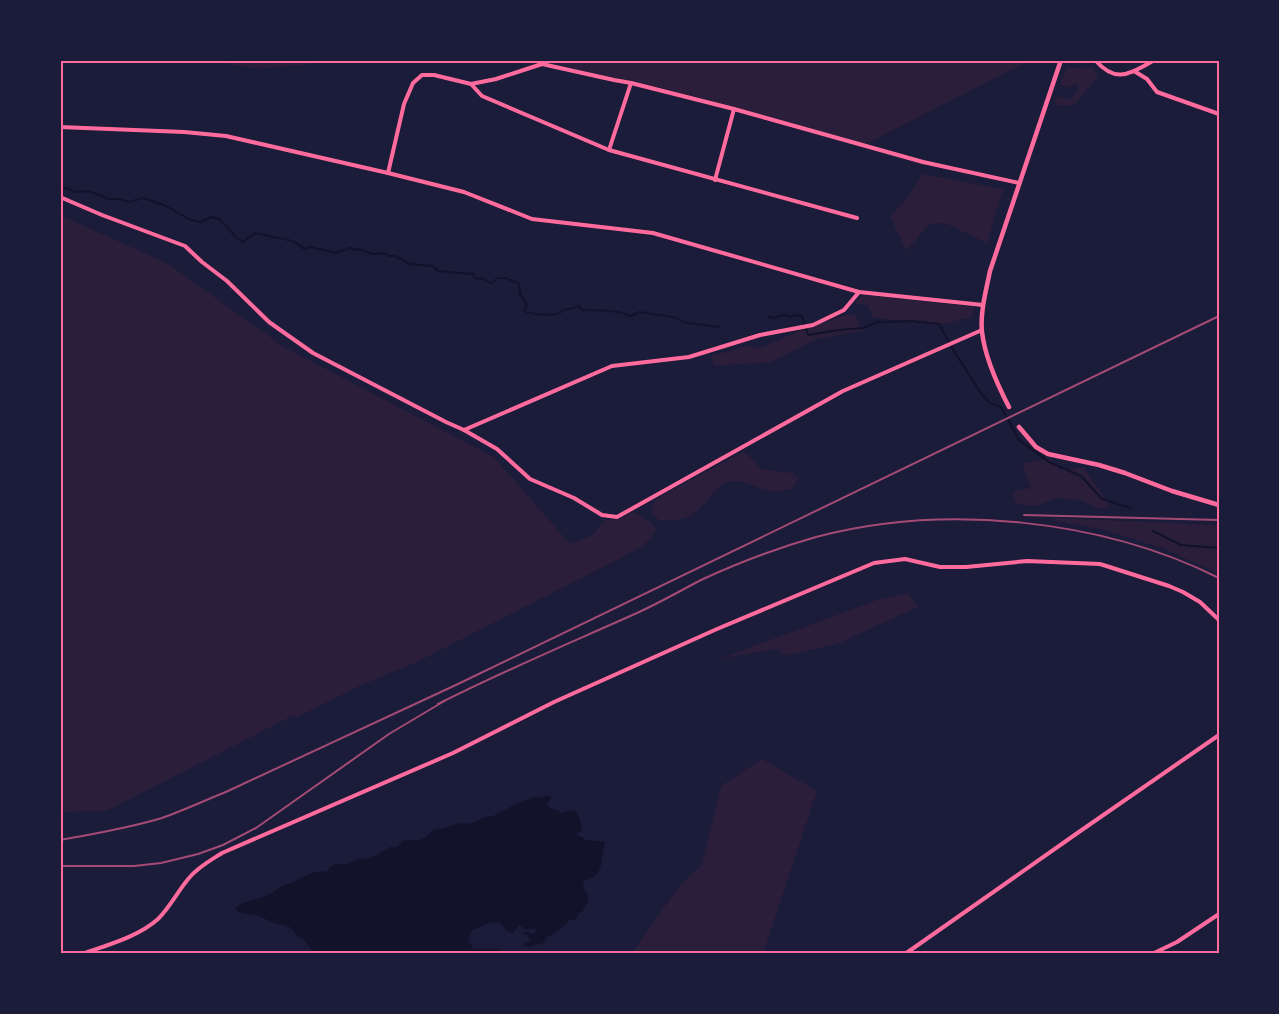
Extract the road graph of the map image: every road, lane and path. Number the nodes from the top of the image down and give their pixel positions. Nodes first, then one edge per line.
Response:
1 (1061, 60) edge
2 (1095, 60) edge
3 (1155, 60) edge
4 (1134, 71) junction
5 (631, 83) junction
6 (471, 84) junction
7 (734, 109) junction
8 (1219, 114) edge
9 (60, 127) edge
10 (609, 150) junction
11 (388, 172) junction
12 (715, 180) junction
13 (1019, 183) junction
14 (60, 197) edge
15 (858, 218) dead end
16 (859, 291) junction
17 (983, 305) junction
18 (982, 330) junction
19 (1009, 407) dead end
20 (1019, 427) dead end
21 (464, 430) junction
22 (1219, 505) edge
23 (1219, 620) edge
24 (1219, 735) edge
25 (1219, 914) edge
26 (82, 954) edge
27 (904, 954) edge
28 (1152, 954) edge

1 - 13 street
2 - 4 street
3 - 4 street
4 - 8 street
5 - 6 street
5 - 7 street
5 - 10 street
6 - 10 street
6 - 11 street
7 - 12 street
7 - 13 street
9 - 11 street
10 - 12 street
11 - 16 street
12 - 15 street
13 - 17 street
14 - 21 street
16 - 17 street
16 - 21 street
17 - 18 street
18 - 19 street
18 - 21 street
20 - 22 street
23 - 26 street
24 - 27 street
25 - 28 street

